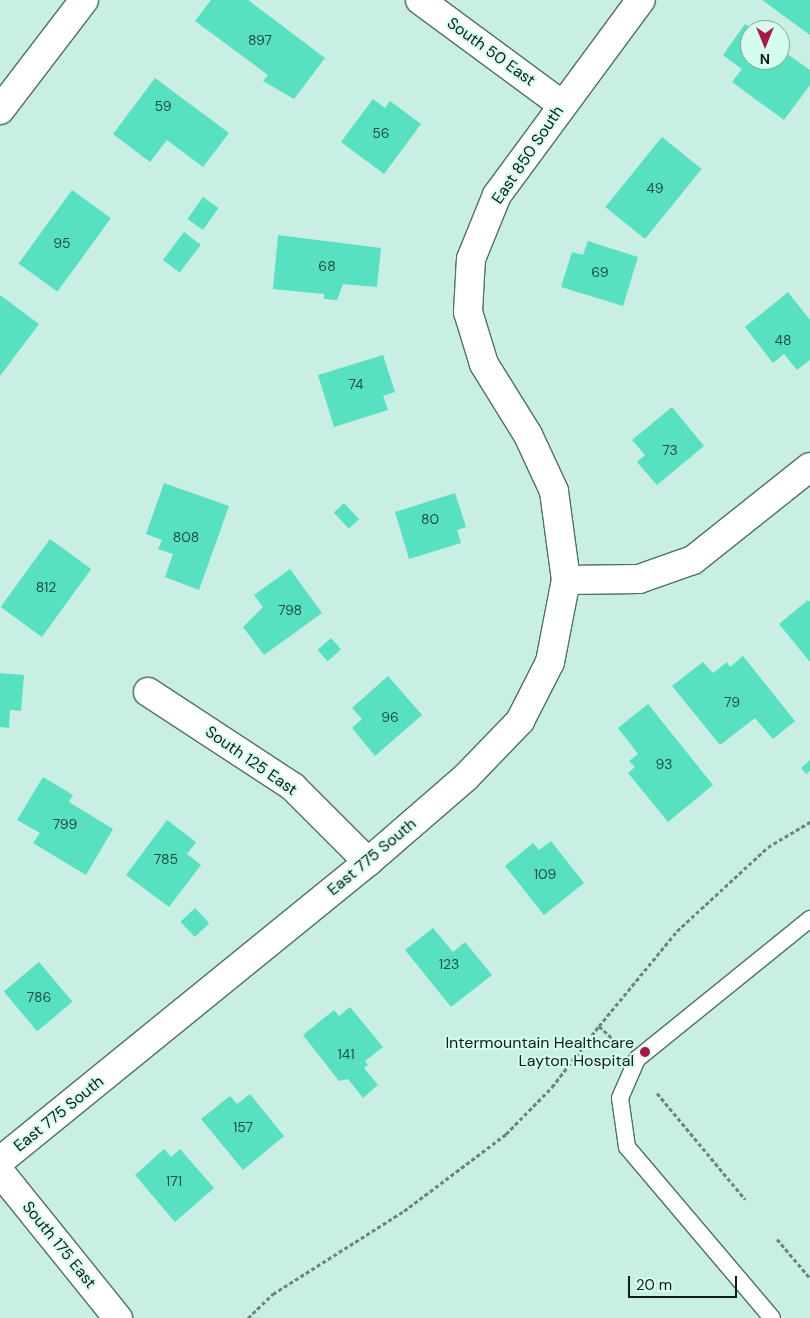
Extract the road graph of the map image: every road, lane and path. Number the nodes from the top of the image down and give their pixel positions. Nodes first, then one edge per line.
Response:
1 (84, 0) edge
2 (420, 0) edge
3 (641, 0) edge
4 (561, 104) junction
5 (0, 110) edge
6 (810, 467) edge
7 (566, 580) junction
8 (148, 692) dead end
9 (810, 822) edge
10 (368, 862) junction
11 (810, 919) edge
12 (598, 1026) junction
13 (614, 1041) dead end
14 (657, 1093) dead end
15 (0, 1161) edge
16 (0, 1172) edge
17 (745, 1199) dead end
18 (777, 1239) dead end
19 (810, 1278) edge
20 (118, 1318) edge
21 (248, 1318) edge
22 (772, 1318) edge

1 - 5 street
2 - 4 street, South 50 East
3 - 4 street, East 850 South
4 - 7 street, East 850 South
6 - 7 street
7 - 10 street, East 775 South
8 - 10 street, South 125 East
9 - 12 path
10 - 15 street, East 775 South
11 - 22 lane
12 - 13 path
12 - 21 path
14 - 17 path
16 - 20 street, South 175 East
18 - 19 path

